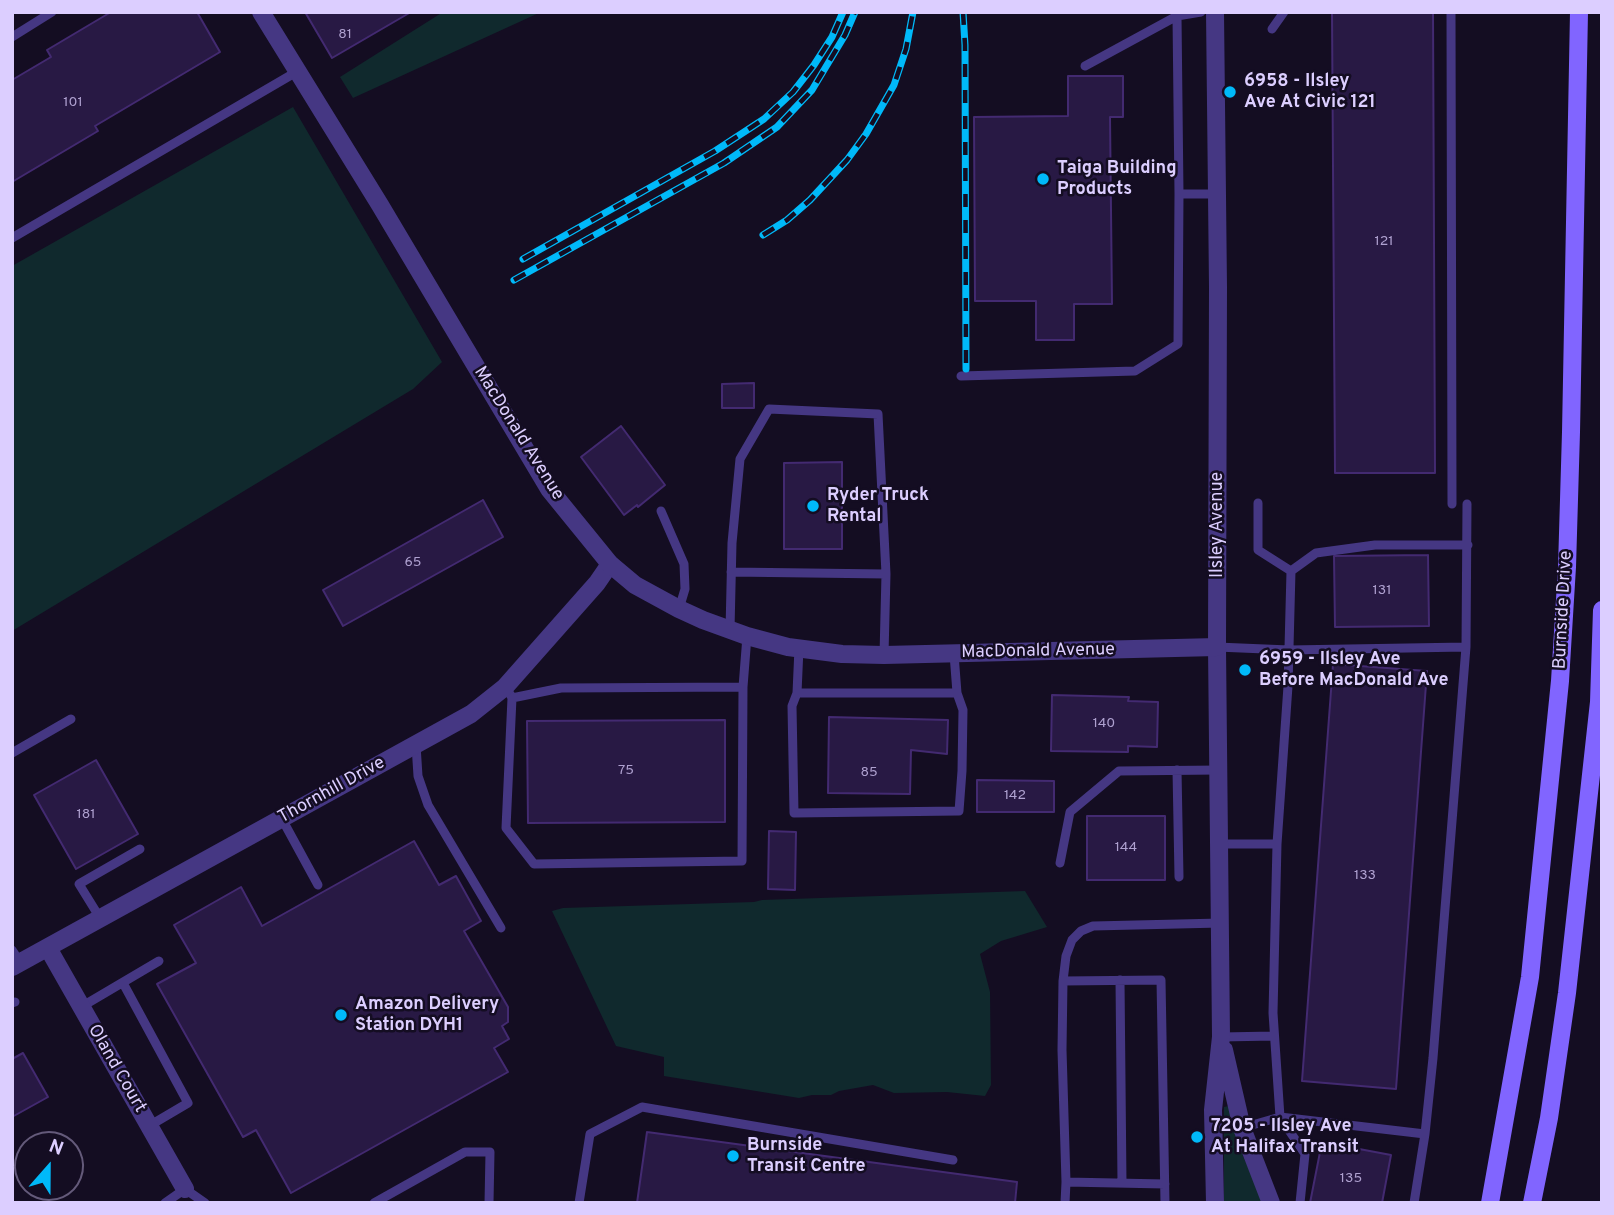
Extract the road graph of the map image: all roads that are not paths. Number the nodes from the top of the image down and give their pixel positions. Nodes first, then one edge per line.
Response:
1 (52, 12) edge
2 (261, 12) edge
3 (1201, 12) edge
4 (1215, 12) edge
5 (1284, 12) edge
6 (1451, 12) edge
7 (1579, 12) edge
8 (1177, 16) junction
9 (1272, 29) dead end
10 (12, 37) edge
11 (1085, 66) dead end
12 (299, 71) junction
13 (1179, 194) junction
14 (1218, 194) junction
15 (12, 238) edge
16 (961, 376) dead end
17 (1258, 503) dead end
18 (1467, 504) dead end
19 (1452, 505) dead end
20 (661, 511) dead end
21 (1468, 545) junction
22 (610, 564) junction
23 (1291, 571) junction
24 (732, 572) junction
25 (886, 574) junction
26 (680, 609) junction
27 (1602, 610) edge
28 (738, 633) junction
29 (1466, 647) junction
30 (799, 648) junction
31 (1217, 648) junction
32 (1289, 650) junction
33 (954, 654) junction
34 (884, 656) junction
35 (743, 687) junction
36 (509, 693) junction
37 (797, 693) junction
38 (957, 693) junction
39 (71, 719) dead end
40 (416, 745) junction
41 (12, 753) edge
42 (1219, 770) junction
43 (1177, 771) junction
44 (282, 819) junction
45 (1220, 844) junction
46 (1277, 844) junction
47 (140, 849) dead end
48 (1060, 863) dead end
49 (1180, 877) dead end
50 (318, 885) dead end
51 (100, 918) junction
52 (1221, 923) junction
53 (501, 928) dead end
54 (48, 948) junction
55 (15, 960) edge
56 (159, 961) dead end
57 (1120, 980) junction
58 (1063, 981) junction
59 (123, 983) junction
60 (81, 1007) junction
61 (1274, 1036) junction
62 (1221, 1037) junction
63 (1280, 1117) junction
64 (149, 1126) junction
65 (1242, 1128) junction
66 (1425, 1134) junction
67 (953, 1160) dead end
68 (1066, 1182) junction
69 (1122, 1183) junction
70 (1165, 1184) junction
71 (186, 1198) edge
72 (165, 1203) edge
73 (205, 1203) edge
74 (374, 1203) edge
75 (489, 1203) edge
76 (579, 1203) edge
77 (1065, 1203) edge
78 (1165, 1203) edge
79 (1215, 1203) edge
80 (1271, 1203) edge
81 (1300, 1203) edge
82 (1413, 1203) edge
83 (1490, 1203) edge
84 (1532, 1203) edge

1 - 10 lane
2 - 12 street, MacDonald Avenue
3 - 8 lane
4 - 14 street, Ilsley Avenue
5 - 9 lane
6 - 19 lane
7 - 83 main road, Burnside Drive
8 - 11 lane
8 - 13 lane
12 - 15 lane
12 - 22 street, MacDonald Avenue
13 - 14 lane
13 - 16 lane
14 - 31 street, Ilsley Avenue
17 - 23 lane
18 - 21 lane
20 - 26 lane
21 - 23 lane
21 - 29 lane
22 - 26 street, MacDonald Avenue
22 - 36 street, Thornhill Drive
23 - 32 lane
24 - 25 lane
24 - 25 lane
24 - 28 lane
25 - 34 lane
26 - 28 street, MacDonald Avenue
27 - 84 main road
28 - 30 street, MacDonald Avenue
28 - 35 lane
29 - 32 lane
29 - 66 lane
30 - 34 street, MacDonald Avenue
30 - 37 lane
31 - 32 lane
31 - 33 street, MacDonald Avenue
31 - 42 street, Ilsley Avenue
32 - 46 lane
33 - 34 street, MacDonald Avenue
33 - 38 lane
35 - 36 lane
35 - 36 lane
36 - 40 street, Thornhill Drive
37 - 38 lane
37 - 38 lane
39 - 41 lane
40 - 44 street, Thornhill Drive
40 - 53 lane
42 - 43 lane
42 - 45 street, Ilsley Avenue
43 - 48 lane
43 - 49 lane
44 - 50 lane
44 - 51 street, Thornhill Drive
45 - 46 lane
45 - 52 street, Ilsley Avenue
46 - 61 lane
47 - 51 lane
51 - 54 street, Thornhill Drive
52 - 58 lane
52 - 62 street, Ilsley Avenue
54 - 55 street, Thornhill Drive
54 - 60 street, Oland Court
56 - 59 lane
57 - 58 lane
57 - 69 lane
57 - 70 lane
58 - 68 lane
59 - 60 lane
59 - 64 lane
60 - 64 street, Oland Court
61 - 62 lane
61 - 63 lane
62 - 65 street, Ilsley Avenue
62 - 79 street, Ilsley Avenue
63 - 65 lane
63 - 66 lane
63 - 81 lane
64 - 71 street, Oland Court
65 - 80 street, Ilsley Avenue
66 - 82 lane
67 - 76 lane
68 - 69 lane
68 - 77 lane
69 - 70 lane
70 - 78 lane
71 - 72 lane
71 - 73 lane
74 - 75 lane

